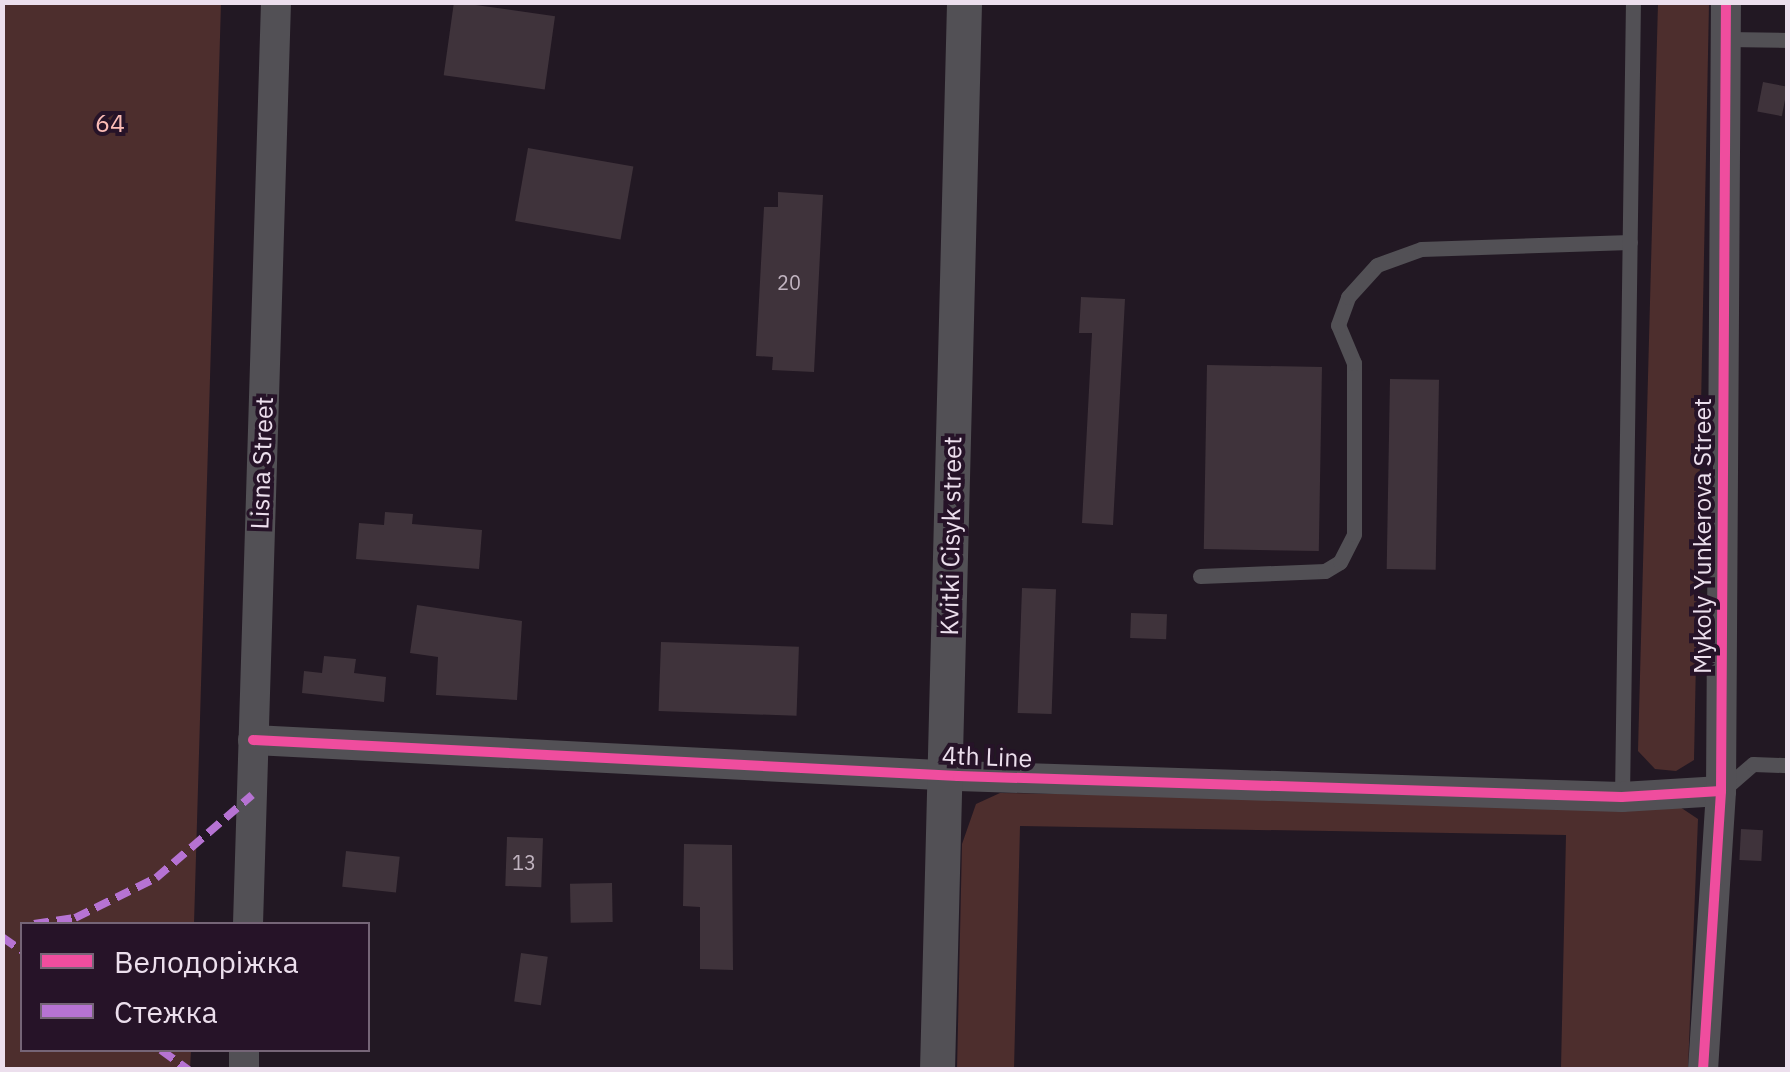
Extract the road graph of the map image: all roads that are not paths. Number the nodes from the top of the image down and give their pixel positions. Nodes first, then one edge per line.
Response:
1 (276, 2) edge
2 (964, 2) edge
3 (1633, 2) edge
4 (1726, 2) edge
5 (1726, 39) junction
6 (1788, 40) edge
7 (1630, 242) junction
8 (1200, 576) dead end
9 (253, 740) junction
10 (1788, 765) edge
11 (944, 775) junction
12 (1720, 791) junction
13 (1622, 797) junction
14 (248, 922) edge
15 (937, 1070) edge
16 (1703, 1070) edge

1 - 9 street, Lisna Street
2 - 11 street, Kvitki Cisyk street
3 - 7 lane
4 - 5 street, Mykoly Yunkerova Street
5 - 6 lane
5 - 12 street, Mykoly Yunkerova Street
7 - 8 lane
7 - 13 lane
9 - 11 street, 4th Line
9 - 14 street, Lisna Street
10 - 12 lane
11 - 13 street, 4th Line
11 - 15 street, Kvitki Cisyk street
12 - 13 street, 4th Line
12 - 16 street, Mykoly Yunkerova Street

